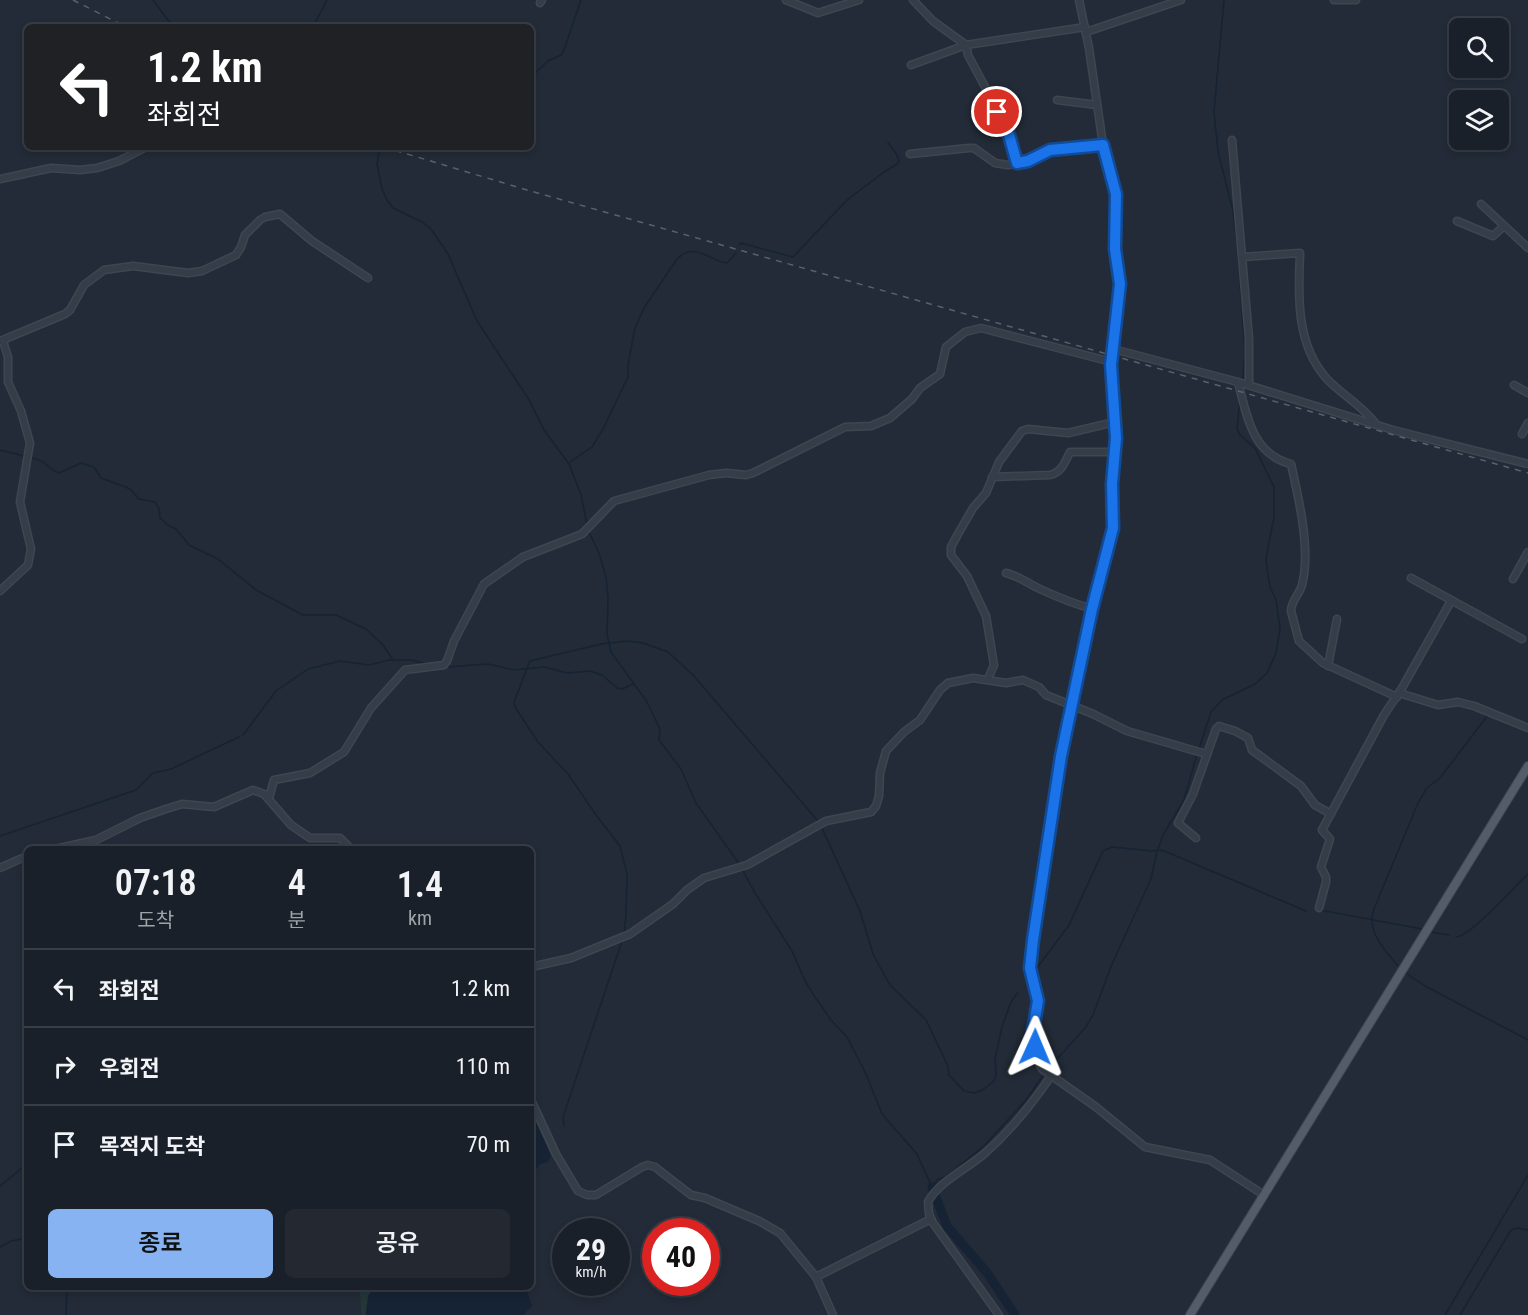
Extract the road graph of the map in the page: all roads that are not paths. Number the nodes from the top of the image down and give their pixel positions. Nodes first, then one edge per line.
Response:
1 (786, 0) edge
2 (859, 0) edge
3 (913, 0) edge
4 (1079, 0) edge
5 (1181, 0) edge
6 (1334, 0) edge
7 (1356, 0) edge
8 (1085, 30) junction
9 (966, 45) junction
10 (910, 65) dead end
11 (1057, 100) dead end
12 (1097, 105) junction
13 (1232, 140) dead end
14 (1103, 145) junction
15 (140, 150) edge
16 (910, 154) dead end
17 (1017, 163) junction
18 (0, 179) edge
19 (1481, 204) dead end
20 (1457, 221) dead end
21 (1504, 226) junction
22 (1528, 248) edge
23 (1243, 256) junction
24 (368, 278) dead end
25 (1, 341) edge
26 (1113, 349) junction
27 (1111, 365) junction
28 (1238, 382) junction
29 (1249, 385) junction
30 (1514, 385) dead end
31 (1528, 393) edge
32 (1115, 422) junction
33 (1528, 423) edge
34 (1375, 424) junction
35 (1522, 434) dead end
36 (1115, 452) junction
37 (1528, 464) edge
38 (992, 477) junction
39 (1528, 552) edge
40 (1006, 573) dead end
41 (1411, 578) dead end
42 (1513, 579) dead end
43 (0, 591) edge
44 (1451, 601) junction
45 (1092, 609) junction
46 (1337, 619) dead end
47 (1522, 639) dead end
48 (1328, 666) junction
49 (988, 679) junction
50 (1398, 695) junction
51 (1072, 706) junction
52 (1528, 728) edge
53 (1206, 754) junction
54 (1528, 766) edge
55 (269, 798) junction
56 (1331, 814) junction
57 (1196, 838) dead end
58 (69, 846) edge
59 (348, 846) edge
60 (24, 857) edge
61 (0, 868) edge
62 (1319, 908) dead end
63 (534, 966) edge
64 (1051, 1076) junction
65 (534, 1106) edge
66 (1264, 1195) junction
67 (931, 1219) junction
68 (816, 1277) junction
69 (833, 1315) edge
70 (999, 1315) edge
71 (1190, 1315) edge

1 - 2 street
3 - 9 street
4 - 8 street
5 - 8 street
6 - 7 street
8 - 9 street
8 - 12 street
9 - 10 street
9 - 17 street
11 - 12 street
12 - 14 street
13 - 23 street
14 - 17 street
14 - 26 street
15 - 18 street
16 - 17 street
19 - 21 street
20 - 21 street
21 - 22 street
23 - 29 street
23 - 34 street
24 - 25 street
25 - 43 street
26 - 27 street
26 - 28 street
27 - 32 street
27 - 55 street
28 - 29 street
28 - 48 street
29 - 34 street
30 - 31 street
32 - 36 street
32 - 38 street
33 - 35 street
34 - 37 street
36 - 38 street
36 - 45 street
38 - 49 street
39 - 42 street
40 - 45 street
41 - 44 street
44 - 47 street
44 - 50 street
45 - 51 street
46 - 48 street
48 - 50 street
49 - 51 street
49 - 63 street
50 - 52 street
50 - 56 street
51 - 53 street
51 - 64 street
53 - 56 street
53 - 57 street
54 - 66 main road
55 - 58 street
55 - 59 street
56 - 62 street
60 - 61 street
64 - 66 street
64 - 67 street
65 - 68 street
66 - 71 main road
67 - 68 street
67 - 70 street
68 - 69 street

